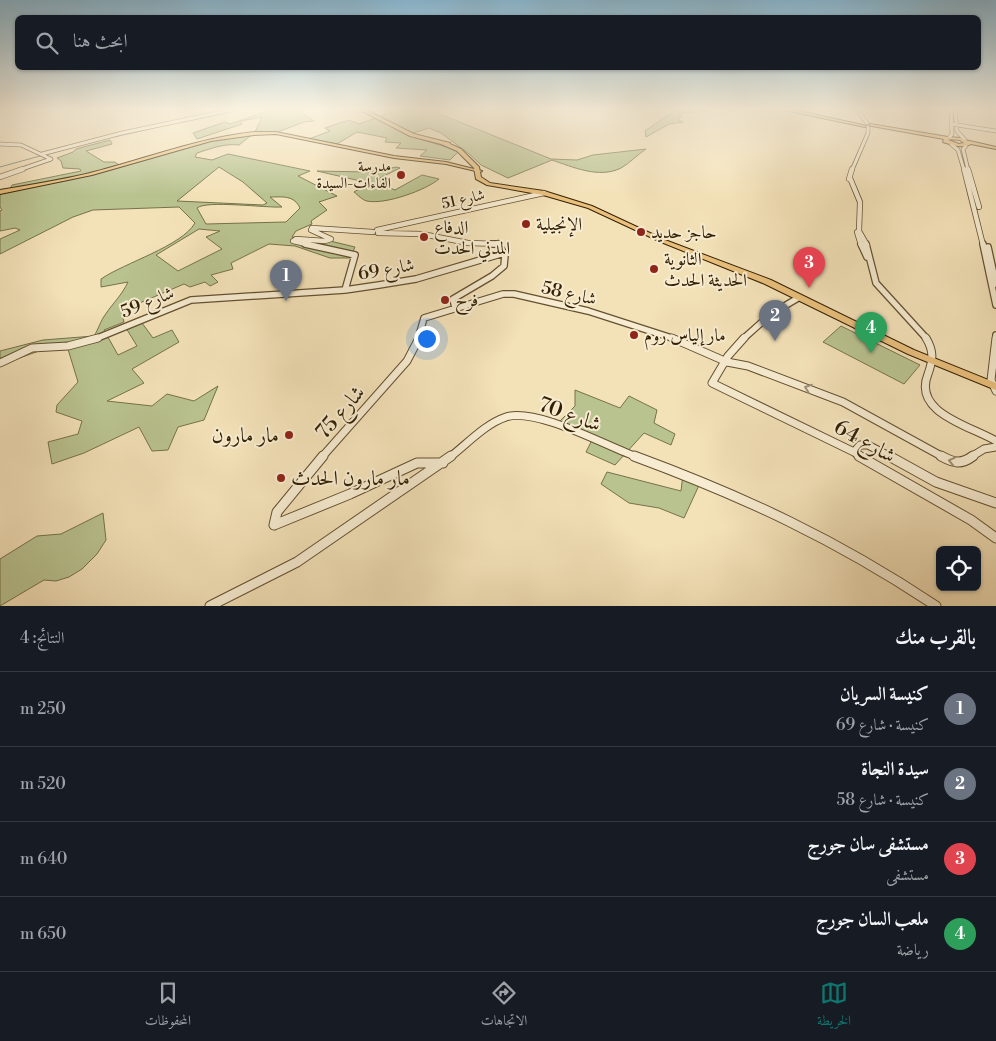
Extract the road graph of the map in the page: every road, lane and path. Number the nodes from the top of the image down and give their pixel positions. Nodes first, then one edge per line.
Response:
1 (100, 138) edge
2 (222, 138) edge
3 (302, 138) edge
4 (425, 138) edge
5 (865, 138) edge
6 (940, 138) edge
7 (961, 138) edge
8 (949, 140) junction
9 (966, 143) junction
10 (0, 144) edge
11 (996, 148) edge
12 (44, 155) junction
13 (478, 174) junction
14 (0, 177) edge
15 (0, 192) edge
16 (544, 193) junction
17 (387, 230) junction
18 (504, 252) junction
19 (996, 284) edge
20 (345, 290) junction
21 (270, 295) joint
22 (792, 298) junction
23 (996, 305) edge
24 (455, 308) junction
25 (424, 318) joint
26 (996, 335) edge
27 (728, 360) junction
28 (932, 362) junction
29 (0, 363) edge
30 (995, 388) edge
31 (994, 444) edge
32 (854, 452) junction
33 (442, 463) junction
34 (996, 503) edge
35 (996, 538) edge
36 (210, 606) edge
37 (936, 606) edge

1 - 12 street
2 - 15 main road
3 - 13 main road
4 - 13 highway
5 - 28 street
6 - 8 highway
7 - 9 street
8 - 9 highway
8 - 23 street
9 - 11 highway
9 - 19 street
10 - 12 street
12 - 14 street
13 - 16 highway
16 - 17 street, شارع 51
16 - 22 highway
17 - 18 street, شارع 51
17 - 20 street, شارع 51
18 - 20 street, شارع 69
18 - 24 street
20 - 21 street, شارع 69
21 - 29 street, شارع 59
22 - 27 street
22 - 28 highway
24 - 25 street, شارع 58
24 - 27 street, شارع 58
25 - 33 street, شارع 75
26 - 30 street
31 -> 27 street, شارع 58
27 - 32 street, شارع 64
28 - 30 highway
28 - 31 street
32 - 34 street
32 - 35 street, شارع 64
33 - 36 street, شارع 70
33 - 37 street, شارع 70

